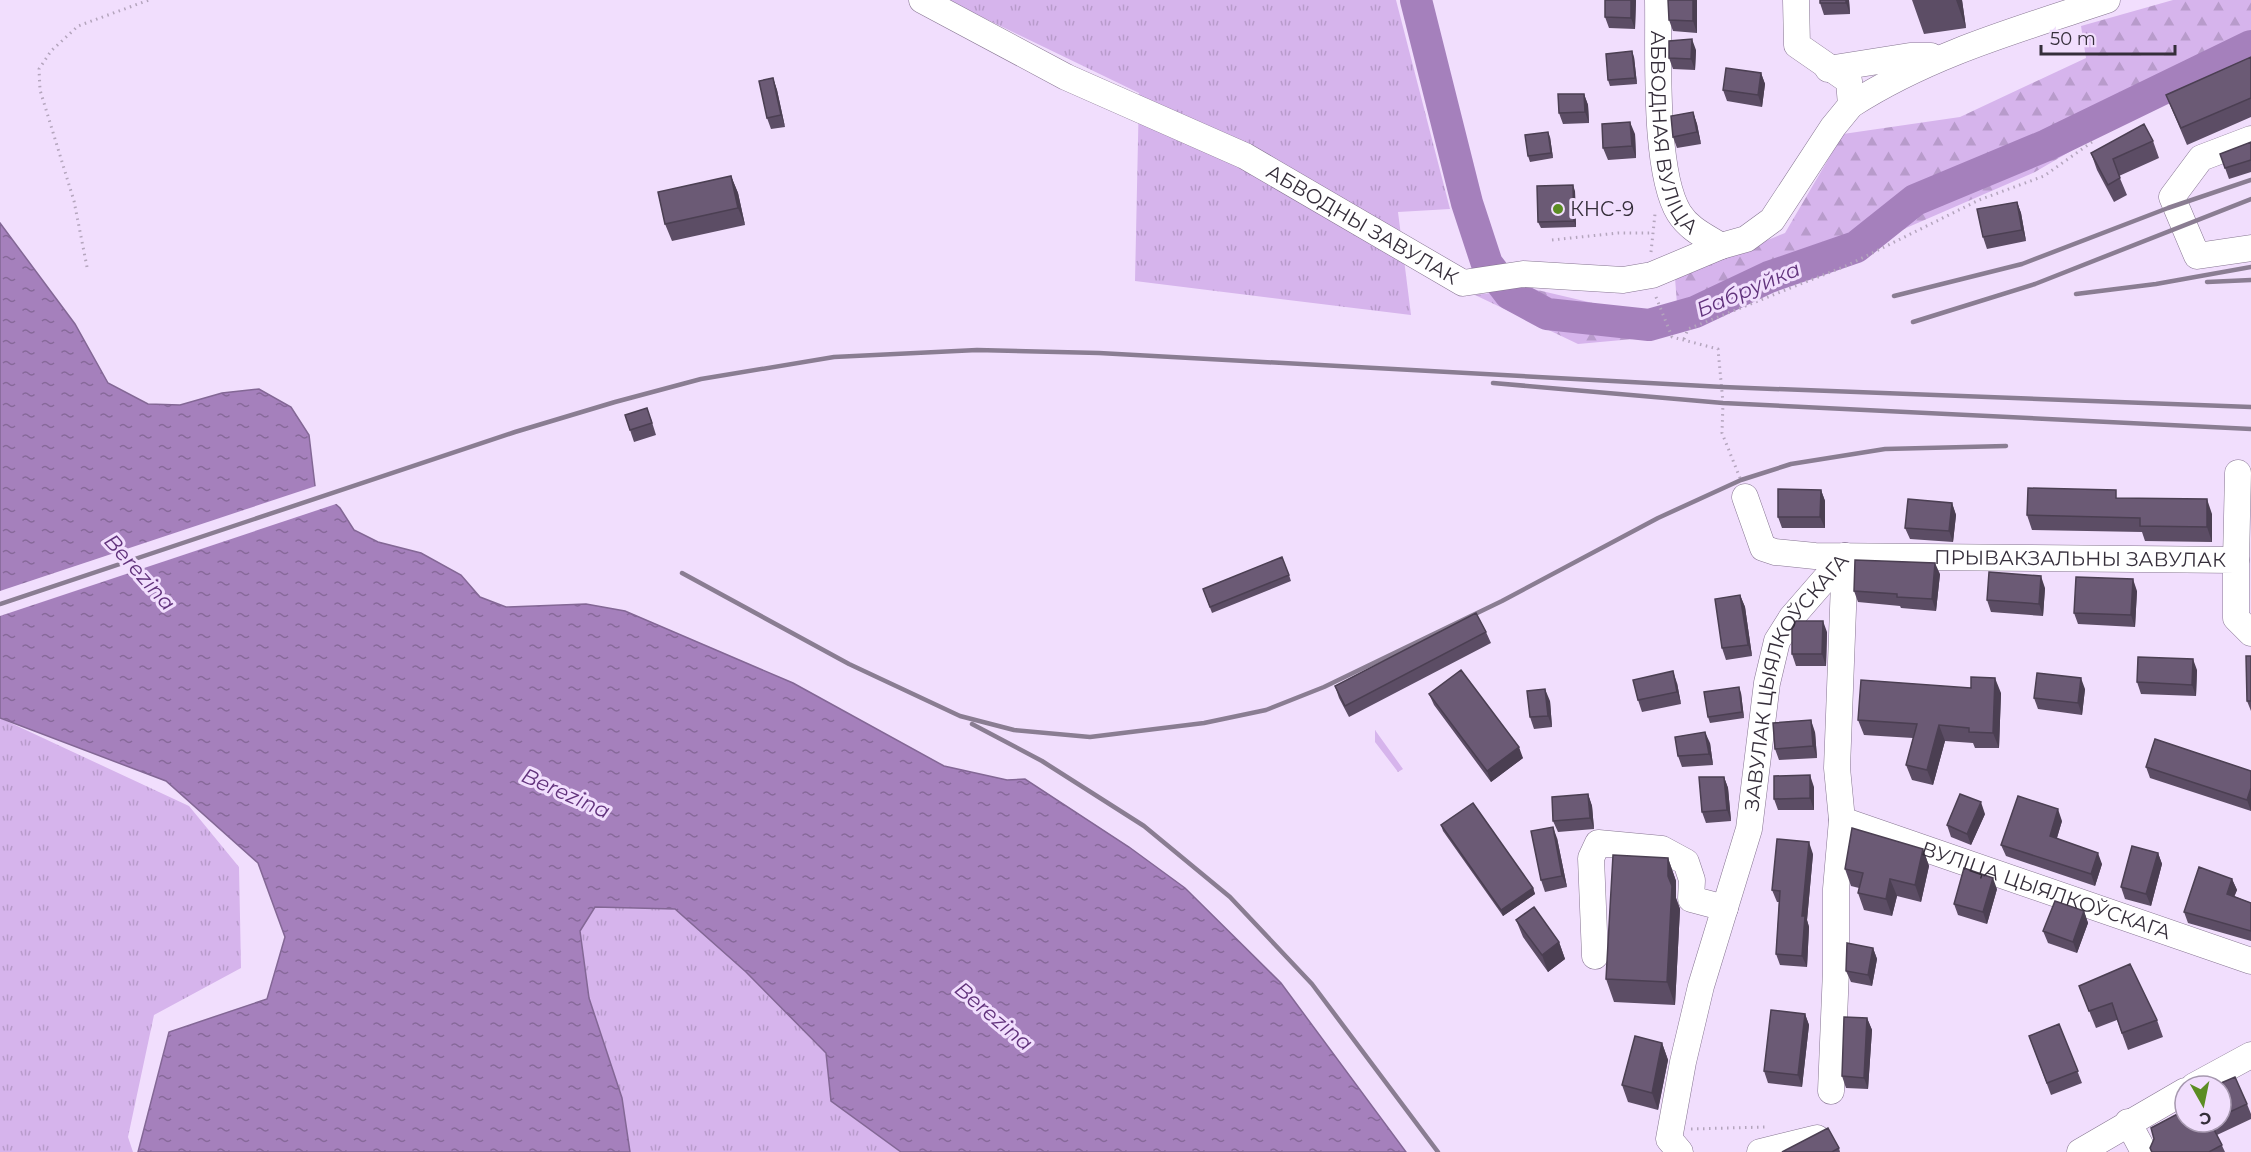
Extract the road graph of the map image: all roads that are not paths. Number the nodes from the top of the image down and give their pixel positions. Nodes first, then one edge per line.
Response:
1 (922, 0) edge
2 (1658, 0) edge
3 (1796, 0) edge
4 (2108, 0) edge
5 (1943, 56) junction
6 (1828, 69) junction
7 (1851, 105) junction
8 (2251, 139) edge
9 (1721, 246) junction
10 (2251, 248) edge
11 (2238, 473) dead end
12 (1745, 497) road end
13 (1845, 556) junction
14 (2236, 560) junction
15 (2251, 633) edge
16 (1842, 820) junction
17 (1725, 908) junction
18 (1595, 956) dead end
19 (2251, 961) edge
20 (2251, 1055) edge
21 (2216, 1074) edge
22 (1832, 1091) dead end
23 (2173, 1098) edge
24 (2128, 1122) junction
25 (1817, 1138) edge
26 (1680, 1152) edge
27 (1760, 1152) edge
28 (2080, 1152) edge
29 (2144, 1152) edge

1 - 9 street, АБВОДНЫ ЗАВУЛАК
2 - 9 street, АБВОДНАЯ ВУЛІЦА
3 - 6 street
4 - 5 street
5 - 6 street
5 - 7 street
6 - 7 street
7 - 9 street, АБВОДНЫ ЗАВУЛАК
8 - 10 street
11 - 14 street
12 - 13 street, ПРЫВАКЗАЛЬНЫ ЗАВУЛАК
13 - 14 street, ПРЫВАКЗАЛЬНЫ ЗАВУЛАК
13 - 16 street, ЗАВУЛАК ЦЫЯЛКОЎСКАГА
13 - 17 street, ЗАВУЛАК ЦЫЯЛКОЎСКАГА
14 - 15 street, ПРЫВАКЗАЛЬНЫ ЗАВУЛАК
16 - 19 street, ВУЛІЦА ЦЫЯЛКОЎСКАГА
16 - 22 street, ЗАВУЛАК ЦЫЯЛКОЎСКАГА
17 - 18 street
17 - 26 street, ЗАВУЛАК ЦЫЯЛКОЎСКАГА
20 - 21 street
23 - 24 street
24 - 28 street
24 - 29 street
25 - 27 street

